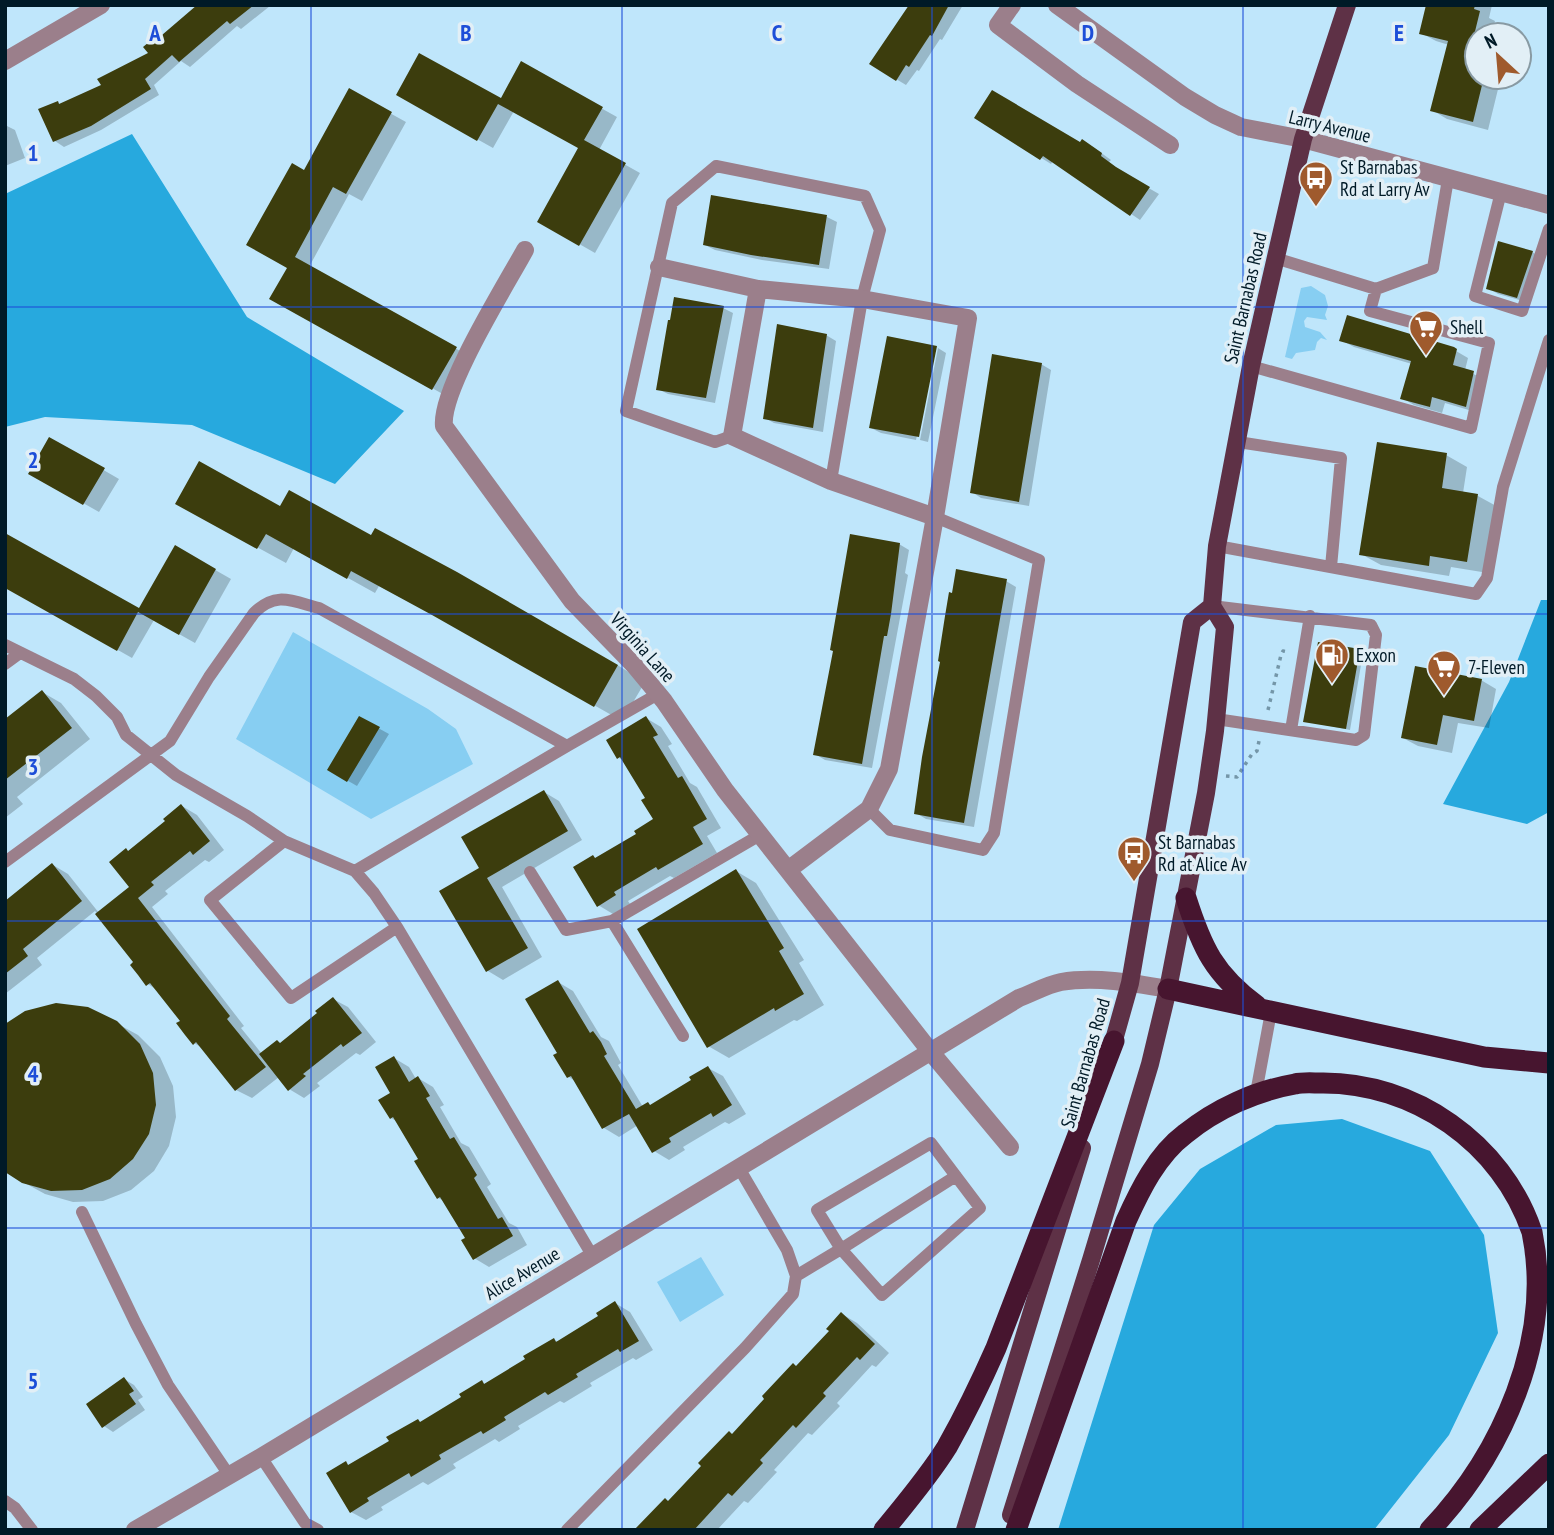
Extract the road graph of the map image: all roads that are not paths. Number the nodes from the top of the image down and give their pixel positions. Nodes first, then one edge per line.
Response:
1 (102, 5) edge
2 (1012, 5) edge
3 (1057, 5) edge
4 (1347, 5) edge
5 (5, 61) edge
6 (1303, 139) junction
7 (1170, 145) dead end
8 (1448, 178) junction
9 (1501, 192) junction
10 (1549, 205) edge
11 (1549, 229) edge
12 (525, 250) dead end
13 (1275, 258) junction
14 (1544, 265) edge
15 (659, 267) junction
16 (758, 289) junction
17 (1376, 289) junction
18 (862, 299) junction
19 (1549, 340) edge
20 (1251, 366) junction
21 (732, 436) junction
22 (1238, 442) junction
23 (831, 481) junction
24 (935, 517) junction
25 (1217, 546) junction
26 (1331, 567) junction
27 (1212, 606) junction
28 (1310, 616) junction
29 (5, 645) edge
30 (20, 653) junction
31 (5, 664) edge
32 (658, 694) junction
33 (1216, 719) junction
34 (1291, 730) junction
35 (567, 746) junction
36 (151, 756) junction
37 (869, 809) junction
38 (760, 835) junction
39 (284, 841) junction
40 (5, 862) edge
41 (788, 870) junction
42 (355, 872) junction
43 (530, 872) dead end
44 (1186, 898) junction
45 (612, 921) junction
46 (397, 927) junction
47 (1130, 983) junction
48 (1168, 989) junction
49 (1267, 1012) junction
50 (683, 1036) dead end
51 (1114, 1041) junction
52 (930, 1051) junction
53 (1549, 1063) edge
54 (1256, 1093) junction
55 (1010, 1147) dead end
56 (739, 1168) junction
57 (956, 1176) junction
58 (82, 1212) dead end
59 (841, 1249) junction
60 (592, 1255) junction
61 (796, 1276) junction
62 (261, 1457) junction
63 (1549, 1464) edge
64 (229, 1475) junction
65 (5, 1501) edge
66 (32, 1530) edge
67 (135, 1530) edge
68 (318, 1530) edge
69 (567, 1530) edge
70 (884, 1530) edge
71 (965, 1530) edge
72 (1006, 1530) edge
73 (1016, 1530) edge
74 (1430, 1530) edge
75 (1480, 1530) edge

1 - 5 street
2 - 7 street
3 - 6 street, Larry Avenue
4 - 6 main road, Saint Barnabas Road
6 - 8 street, Larry Avenue
6 - 13 main road, Saint Barnabas Road
8 - 9 street, Larry Avenue
8 - 17 lane
9 - 10 street, Larry Avenue
9 - 14 lane
11 - 14 lane
12 - 32 street, Virginia Lane
13 - 17 lane
13 - 20 main road, Saint Barnabas Road
15 - 16 street
15 - 18 lane
15 - 21 lane
16 - 18 street
16 - 21 street
17 - 20 lane
18 - 23 lane
18 - 24 street
19 - 26 lane
20 - 22 main road, Saint Barnabas Road
21 - 23 street
22 - 25 main road, Saint Barnabas Road
22 - 26 lane
23 - 24 street
24 - 37 street
24 - 37 lane
25 - 26 lane
25 - 27 main road, Saint Barnabas Road
27 - 28 lane
27 - 33 main road, Saint Barnabas Road
27 - 47 main road, Saint Barnabas Road
28 - 34 lane
28 - 34 lane
29 - 30 lane
30 - 31 lane
30 - 36 lane
32 - 35 lane
32 - 38 street, Virginia Lane
33 - 34 lane
33 - 44 main road, Saint Barnabas Road
35 - 36 lane
35 - 42 lane
36 - 39 lane
36 - 40 lane
37 - 41 street
38 - 41 street, Virginia Lane
38 - 45 lane
39 - 42 lane
39 - 46 lane
41 - 52 street, Virginia Lane
42 - 46 lane
43 - 45 lane
44 - 48 main road, Saint Barnabas Road
44 - 49 highway
45 - 50 lane
46 - 60 lane
47 - 48 street
47 - 51 main road, Saint Barnabas Road
47 - 52 street
48 - 49 highway
48 - 72 main road, Saint Barnabas Road
49 - 53 highway
49 - 54 lane
51 - 70 highway
51 - 71 main road, Saint Barnabas Road
52 - 55 street, Virginia Lane
52 - 56 street, Alice Avenue
54 - 73 highway
54 - 74 highway
56 - 60 street, Alice Avenue
56 - 61 lane
57 - 59 lane
57 - 59 lane
57 - 59 lane
58 - 64 lane
59 - 61 lane
60 - 62 street, Alice Avenue
61 - 69 lane
62 - 64 street, Alice Avenue
62 - 68 lane
63 - 75 highway
64 - 67 street, Alice Avenue
65 - 66 lane

